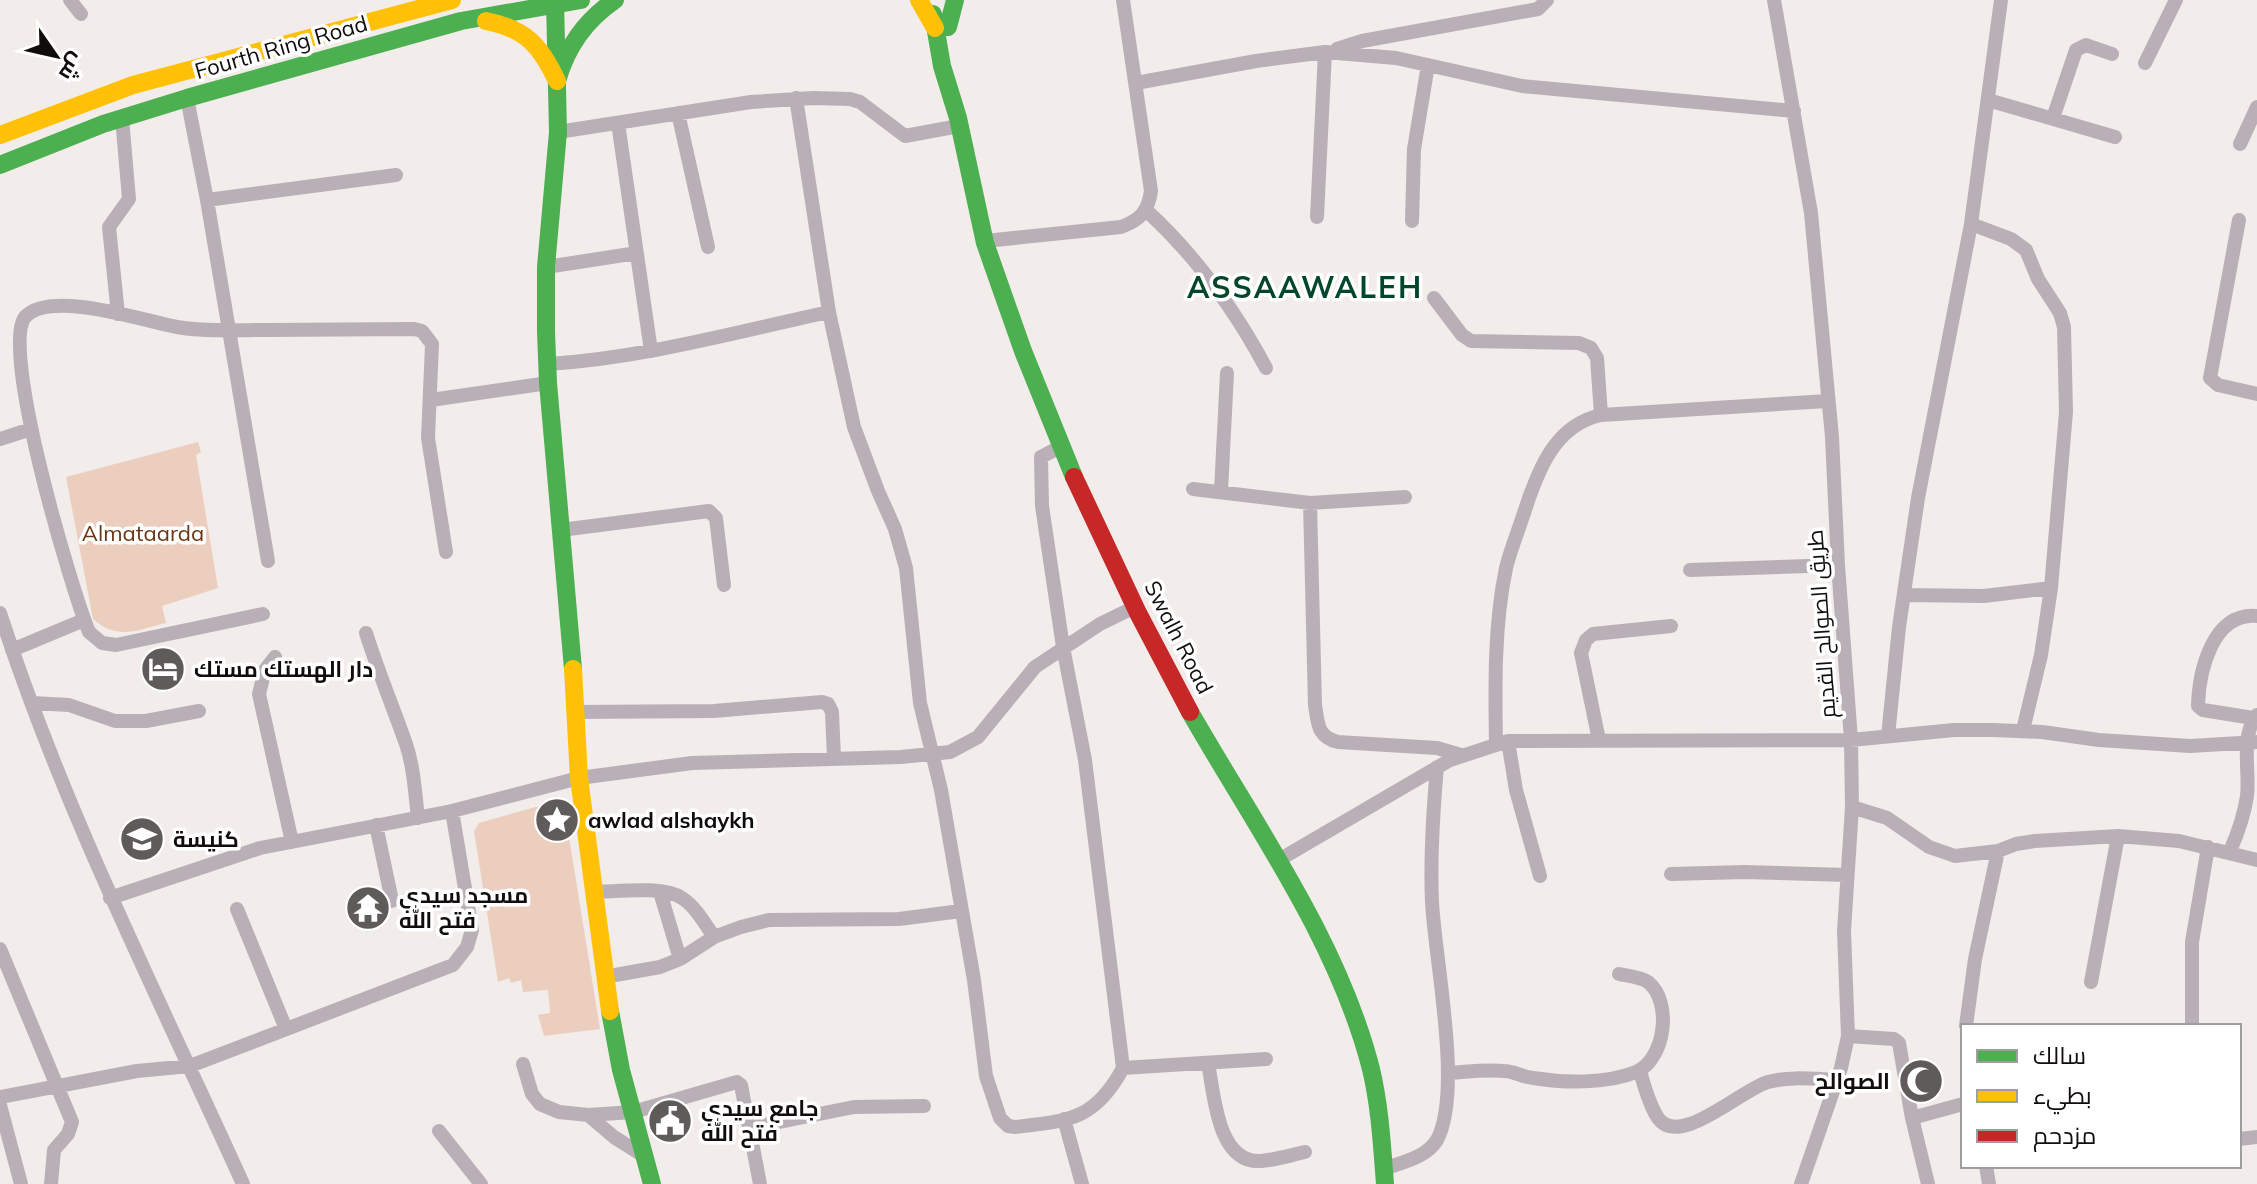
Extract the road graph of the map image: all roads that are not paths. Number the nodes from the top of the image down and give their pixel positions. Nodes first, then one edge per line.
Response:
1 (70, 0) edge
2 (452, 0) edge
3 (581, 0) edge
4 (615, 0) edge
5 (919, 0) edge
6 (931, 0) edge
7 (945, 0) edge
8 (955, 0) edge
9 (1123, 0) edge
10 (1547, 0) edge
11 (1774, 0) edge
12 (2001, 0) edge
13 (2176, 0) edge
14 (555, 2) edge
15 (81, 14) dead end
16 (461, 21) junction
17 (942, 28) junction
18 (1325, 52) junction
19 (2112, 54) dead end
20 (2145, 63) dead end
21 (1428, 65) junction
22 (557, 81) junction
23 (1136, 83) junction
24 (187, 98) junction
25 (796, 98) junction
26 (1988, 100) junction
27 (2257, 107) edge
28 (1794, 111) junction
29 (678, 113) junction
30 (122, 118) junction
31 (2053, 118) junction
32 (618, 123) junction
33 (959, 126) junction
34 (558, 132) junction
35 (0, 135) edge
36 (2115, 137) dead end
37 (2240, 144) dead end
38 (0, 165) edge
39 (396, 175) dead end
40 (207, 200) junction
41 (1146, 210) junction
42 (1317, 217) dead end
43 (2239, 220) dead end
44 (1412, 221) dead end
45 (1971, 224) junction
46 (985, 241) junction
47 (708, 247) dead end
48 (637, 253) junction
49 (546, 267) junction
50 (1434, 298) dead end
51 (829, 312) junction
52 (118, 314) junction
53 (230, 330) junction
54 (651, 351) junction
55 (1266, 368) dead end
56 (1227, 373) dead end
57 (548, 374) junction
58 (2257, 394) edge
59 (431, 400) junction
60 (1828, 401) junction
61 (1601, 415) junction
62 (28, 430) junction
63 (0, 439) edge
64 (1062, 446) junction
65 (1193, 489) dead end
66 (1221, 491) junction
67 (1405, 497) dead end
68 (1310, 503) junction
69 (561, 530) junction
70 (446, 552) dead end
71 (268, 561) dead end
72 (1838, 565) junction
73 (1690, 570) dead end
74 (724, 585) dead end
75 (2051, 588) junction
76 (1904, 595) junction
77 (1135, 607) junction
78 (0, 613) edge
79 (263, 614) dead end
80 (2257, 616) edge
81 (84, 620) junction
82 (1671, 626) dead end
83 (366, 633) dead end
84 (1063, 647) junction
85 (12, 650) junction
86 (275, 657) dead end
87 (32, 703) junction
88 (199, 711) dead end
89 (575, 712) junction
90 (2255, 717) edge
91 (2023, 730) junction
92 (1888, 736) junction
93 (1599, 740) junction
94 (1851, 740) junction
95 (2252, 742) edge
96 (1502, 743) junction
97 (1461, 755) junction
98 (934, 756) junction
99 (834, 758) junction
100 (1437, 767) junction
101 (579, 778) junction
102 (1852, 807) junction
103 (452, 811) junction
104 (418, 818) junction
105 (376, 825) junction
106 (2118, 836) junction
107 (292, 842) junction
108 (2208, 847) junction
109 (1998, 851) junction
110 (2230, 851) junction
111 (2257, 860) edge
112 (1277, 861) junction
113 (1671, 874) dead end
114 (1847, 875) junction
115 (1540, 876) dead end
116 (593, 892) junction
117 (660, 892) junction
118 (110, 898) junction
119 (392, 901) dead end
120 (237, 909) dead end
121 (961, 911) junction
122 (714, 937) junction
123 (0, 949) edge
124 (680, 959) junction
125 (1619, 974) dead end
126 (604, 977) junction
127 (2091, 982) dead end
128 (1966, 1024) edge
129 (2192, 1024) edge
130 (286, 1029) junction
131 (1848, 1036) junction
132 (1266, 1059) dead end
133 (1208, 1063) junction
134 (523, 1064) dead end
135 (190, 1066) junction
136 (1123, 1068) junction
137 (1640, 1071) junction
138 (1449, 1073) junction
139 (1836, 1080) junction
140 (56, 1087) junction
141 (0, 1097) edge
142 (0, 1105) edge
143 (1961, 1105) edge
144 (924, 1106) dead end
145 (633, 1112) junction
146 (588, 1115) junction
147 (1912, 1118) junction
148 (1064, 1119) junction
149 (749, 1128) junction
150 (439, 1131) dead end
151 (1305, 1152) dead end
152 (644, 1156) junction
153 (1384, 1176) edge
154 (21, 1184) edge
155 (51, 1184) edge
156 (243, 1184) edge
157 (481, 1184) edge
158 (652, 1184) edge
159 (760, 1184) edge
160 (1082, 1184) edge
161 (1801, 1184) edge
162 (1928, 1184) edge

1 - 15 street
2 - 35 street, Fourth Ring Road
3 - 14 street, Fourth Ring Road
4 - 22 street
5 - 17 street
6 - 17 street, Swalh Road
7 - 17 street, Swalh Road
8 - 17 street
9 - 23 street
10 - 18 street
11 - 28 street, طريق الصوالح القديم
12 - 26 street
13 - 20 street
14 - 16 street, Fourth Ring Road
14 - 22 street
16 - 22 street
16 - 24 street, Fourth Ring Road
17 - 33 street, Swalh Road
18 - 21 street
18 - 23 street
18 - 42 street
19 - 31 street
21 - 28 street
21 - 44 street
22 - 34 street
23 - 41 street
24 - 30 street, Fourth Ring Road
24 - 40 street
25 - 29 street
25 - 33 street
25 - 51 street
26 - 31 street
26 - 45 street
27 - 37 street
28 - 60 street, طريق الصوالح القديم
29 - 32 street
29 - 47 street
30 - 38 street, Fourth Ring Road
30 - 52 street
31 - 36 street
32 - 34 street
32 - 48 street
33 - 46 street, Swalh Road
34 - 49 street
39 - 40 street
40 - 53 street
41 - 46 street
41 - 55 street
43 - 58 street
45 - 75 street
45 - 76 street
46 - 64 street, Swalh Road
48 - 49 street
48 - 54 street
49 - 57 street
50 - 61 street
51 - 54 street
51 - 98 street
52 - 53 street
52 - 62 street
53 - 59 street
53 - 71 street
54 - 57 street
56 - 66 street
57 - 59 street
57 - 69 street
59 - 70 street
60 - 61 street
60 - 72 street, طريق الصوالح القديم
61 - 96 street
62 - 63 street
62 - 81 street
64 - 77 street, Swalh Road
64 - 84 street
65 - 66 street
66 - 68 street
67 - 68 street
68 - 97 street
69 - 74 street
69 - 89 street
72 - 73 street
72 - 94 street, طريق الصوالح القديم
75 - 76 street
75 - 91 street
76 - 92 street
77 - 84 street
77 - 112 street, Swalh Road
78 - 85 street
79 - 81 street
80 - 90 street
81 - 85 street
82 - 93 street
83 - 104 street
84 - 98 street
84 - 136 street
85 - 87 street
86 - 107 street
87 - 88 street
87 - 118 street
89 - 99 street
89 - 101 street
90 - 95 street
91 - 92 street
91 - 95 street
92 - 94 street
93 - 94 street, طريق الصوالح القديم
93 - 96 street, طريق الصوالح القديم
94 - 102 street
95 - 110 street
96 - 97 street, طريق الصوالح القديم
96 - 115 street
97 - 100 street, طريق الصوالح القديم
98 - 99 street
98 - 121 street
99 - 101 street
100 - 112 street, طريق الصوالح القديم
100 - 138 street
101 - 103 street
101 - 116 street
102 - 109 street
102 - 114 street
103 - 104 street
103 - 130 street
104 - 105 street
105 - 107 street
105 - 119 street
106 - 108 street
106 - 109 street
106 - 127 street
107 - 118 street
108 - 110 street
108 - 129 street
109 - 128 street
110 - 111 street
112 - 153 street, Swalh Road
113 - 114 street
114 - 131 street
116 - 117 street
116 - 126 street
117 - 122 street
117 - 124 street
118 - 135 street
120 - 130 street
121 - 122 street
121 - 148 street
122 - 124 street
123 - 140 street
124 - 126 street
125 - 137 street
126 - 145 street
130 - 135 street
131 - 139 street
131 - 147 street
132 - 133 street
133 - 136 street
133 - 151 street
134 - 146 street
135 - 140 street
135 - 156 street
136 - 148 street
137 - 138 street
137 - 139 street
138 - 153 street
139 - 161 street
140 - 141 street
140 - 155 street
142 - 154 street
143 - 147 street
144 - 149 street
145 - 146 street
145 - 149 street
145 - 152 street
146 - 152 street
147 - 162 street
148 - 160 street
149 - 159 street
150 - 157 street
152 - 158 street

